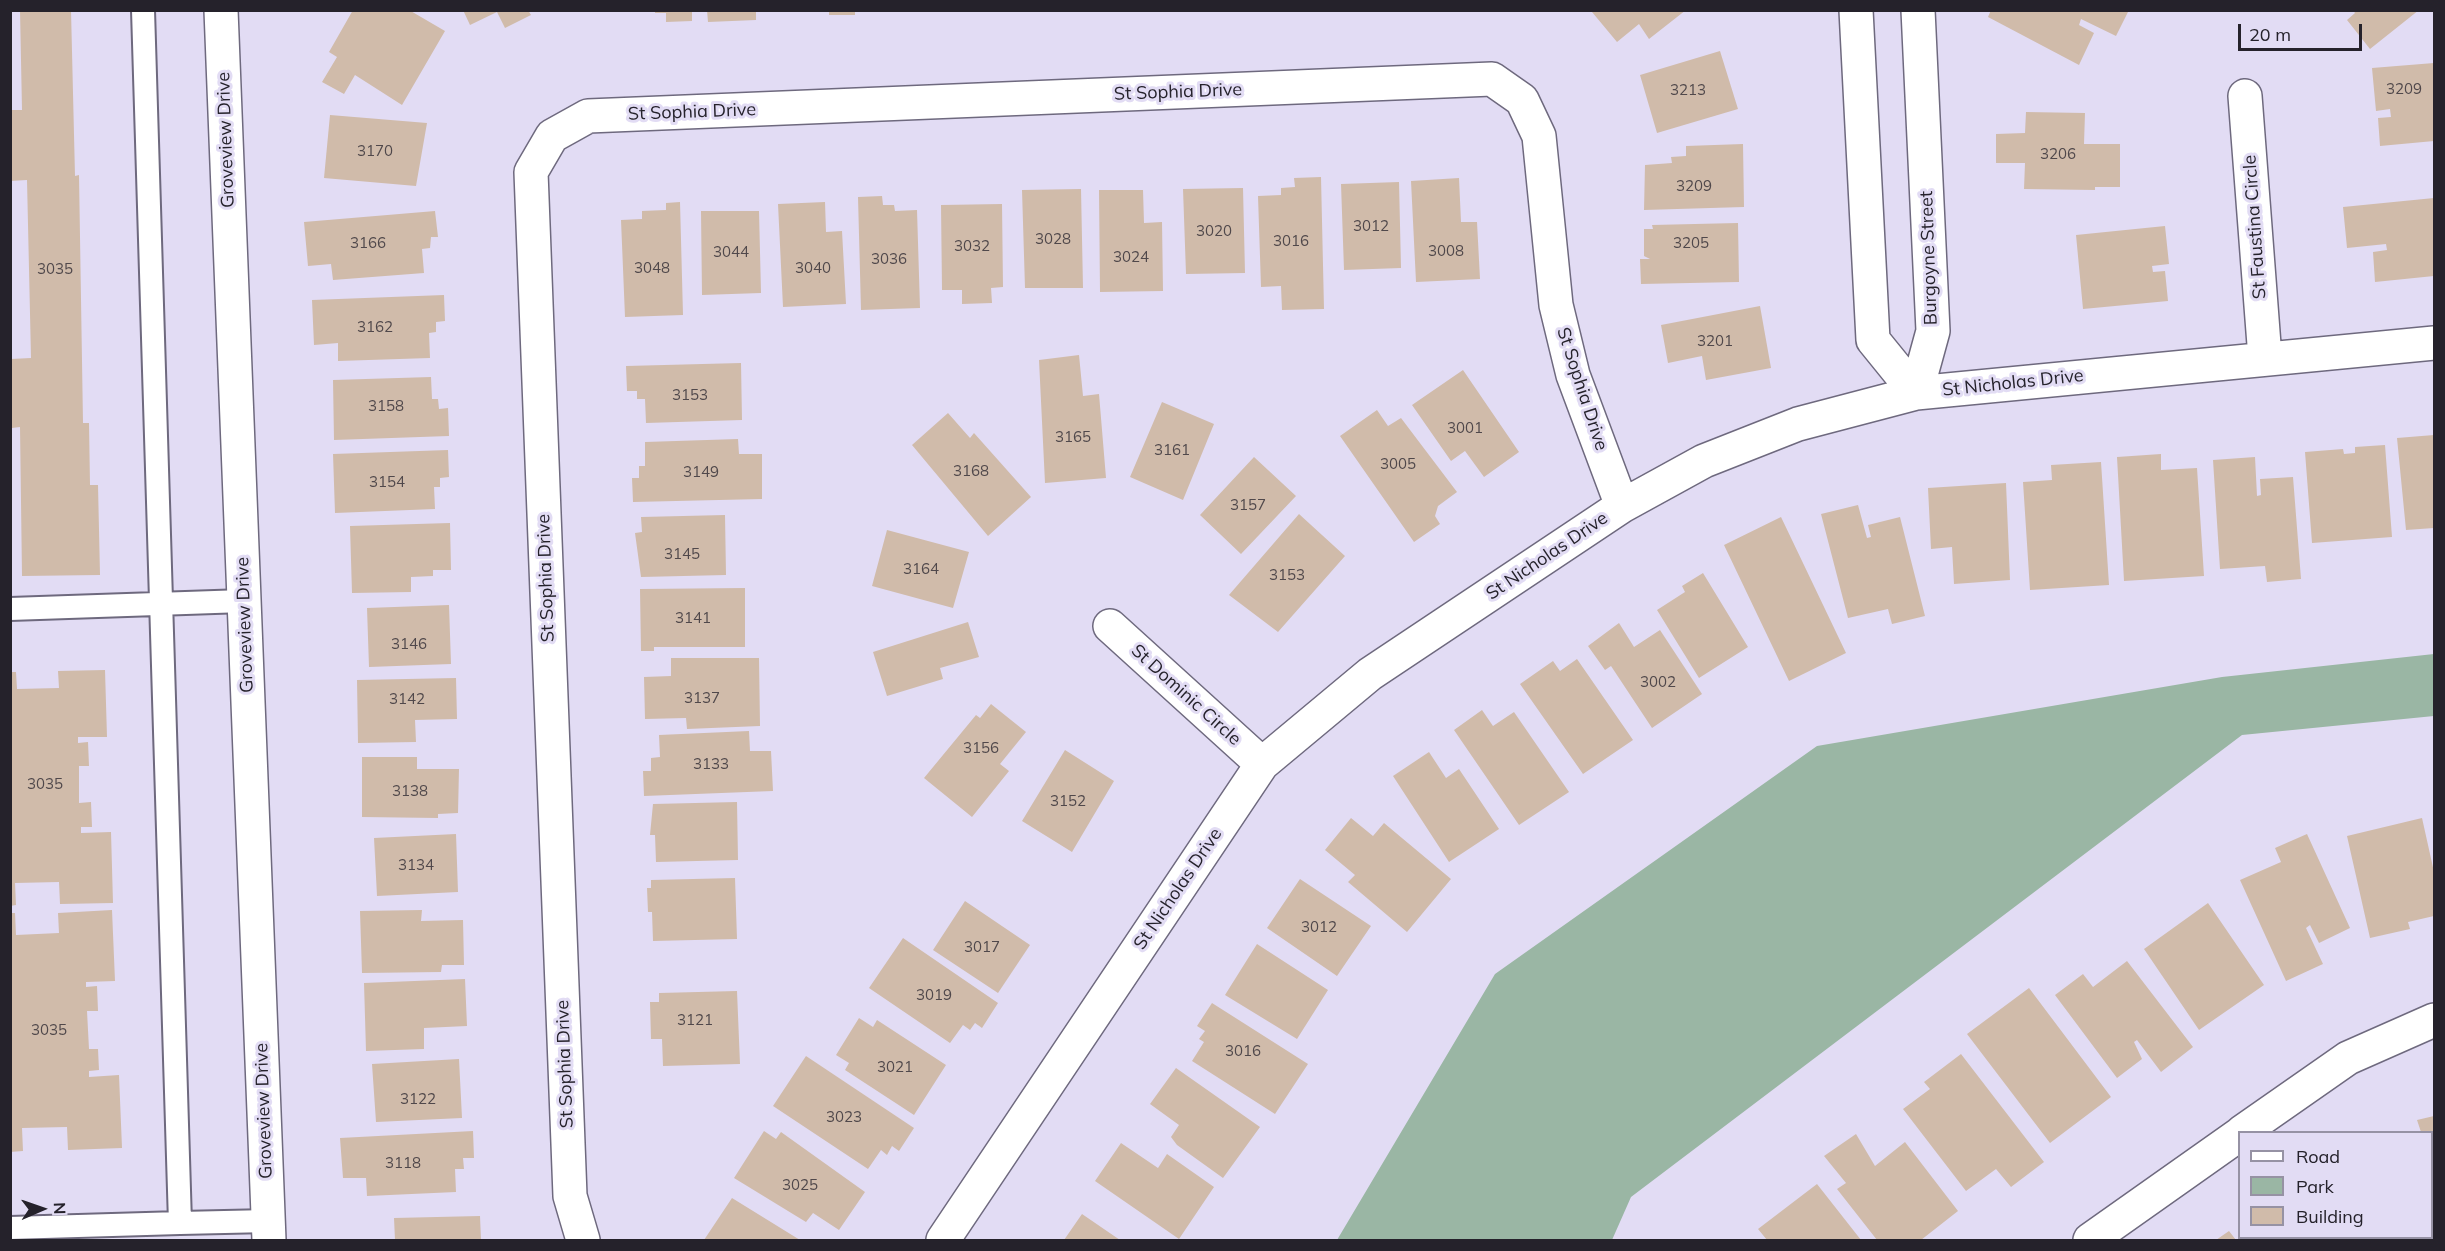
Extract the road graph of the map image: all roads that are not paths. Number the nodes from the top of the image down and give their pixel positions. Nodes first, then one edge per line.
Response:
1 (143, 10) edge
2 (220, 10) edge
3 (1856, 10) edge
4 (1918, 10) edge
5 (2245, 96) dead end
6 (2434, 343) edge
7 (2265, 358) junction
8 (1916, 393) junction
9 (1622, 506) junction
10 (244, 601) junction
11 (159, 604) junction
12 (10, 609) edge
13 (1110, 626) dead end
14 (1262, 764) junction
15 (2434, 1020) edge
16 (2244, 1131) edge
17 (2238, 1135) edge
18 (180, 1223) junction
19 (10, 1228) edge
20 (269, 1231) edge
21 (584, 1240) edge
22 (943, 1240) edge
23 (2090, 1240) edge

1 - 11 lane
2 - 10 street, Groveview Drive
3 - 8 street
4 - 8 street, Burgoyne Street
5 - 7 street, St Faustina Circle
6 - 7 street, St Nicholas Drive
7 - 8 street, St Nicholas Drive
8 - 9 street, St Nicholas Drive
9 - 14 street, St Nicholas Drive
9 - 21 street, St Sophia Drive
10 - 11 lane
10 - 20 street, Groveview Drive
11 - 12 lane
11 - 18 lane
13 - 14 street, St Dominic Circle
14 - 22 street, St Nicholas Drive
15 - 16 street
17 - 23 street
18 - 19 lane
18 - 20 lane

